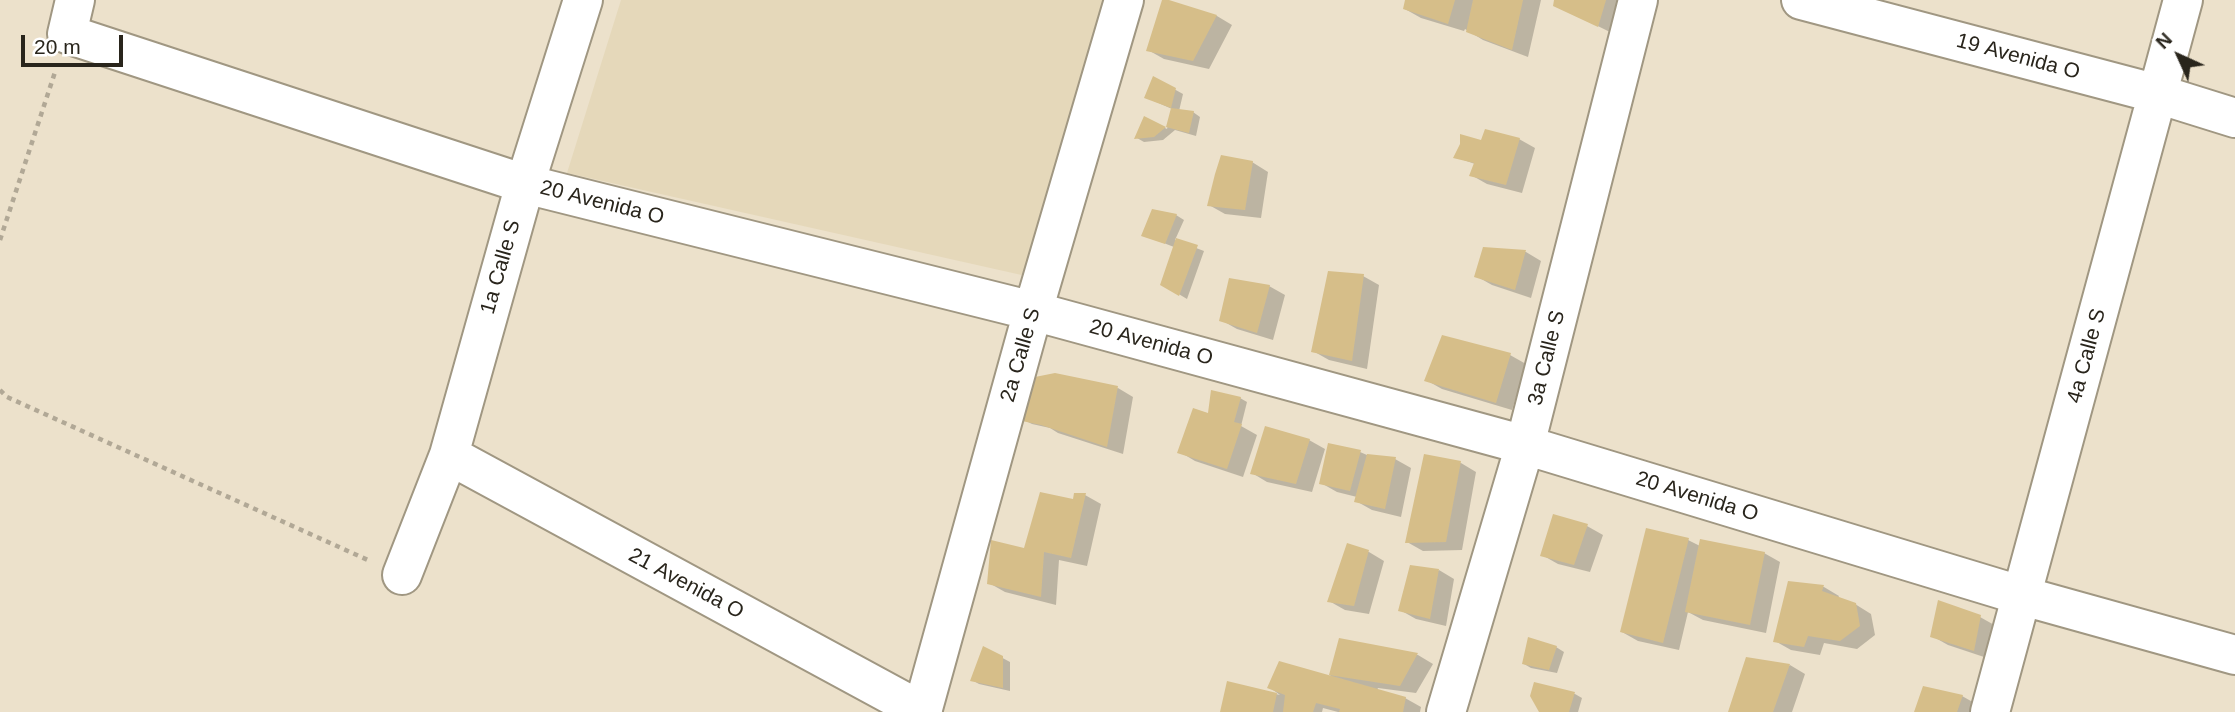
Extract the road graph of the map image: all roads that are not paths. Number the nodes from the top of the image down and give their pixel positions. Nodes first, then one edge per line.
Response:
1 (583, 0) edge
2 (1124, 0) edge
3 (1638, 0) edge
4 (1801, 0) edge
5 (2183, 0) edge
6 (71, 17) edge
7 (2158, 94) junction
8 (2235, 118) edge
9 (525, 184) junction
10 (1033, 311) junction
11 (1525, 445) junction
12 (449, 455) junction
13 (402, 575) road end
14 (2023, 596) junction
15 (2235, 655) edge
16 (923, 712) edge
17 (1446, 712) edge
18 (1990, 712) edge

1 - 9 street, 1a Calle S
2 - 10 street, 2a Calle S
3 - 11 street, 3a Calle S
4 - 7 street, 19 Avenida O
5 - 7 street, 4a Calle S
6 - 9 street, 20 Avenida O
7 - 8 street, 19 Avenida O
7 - 14 street, 4a Calle S
9 - 10 street, 20 Avenida O
9 - 12 street, 1a Calle S
10 - 11 street, 20 Avenida O
10 - 16 street, 2a Calle S
11 - 14 street, 20 Avenida O
11 - 17 street, 3a Calle S
12 - 13 street, 1a Calle S
12 - 16 street, 21 Avenida O
14 - 15 street, 20 Avenida O
14 - 18 street, 4a Calle S

